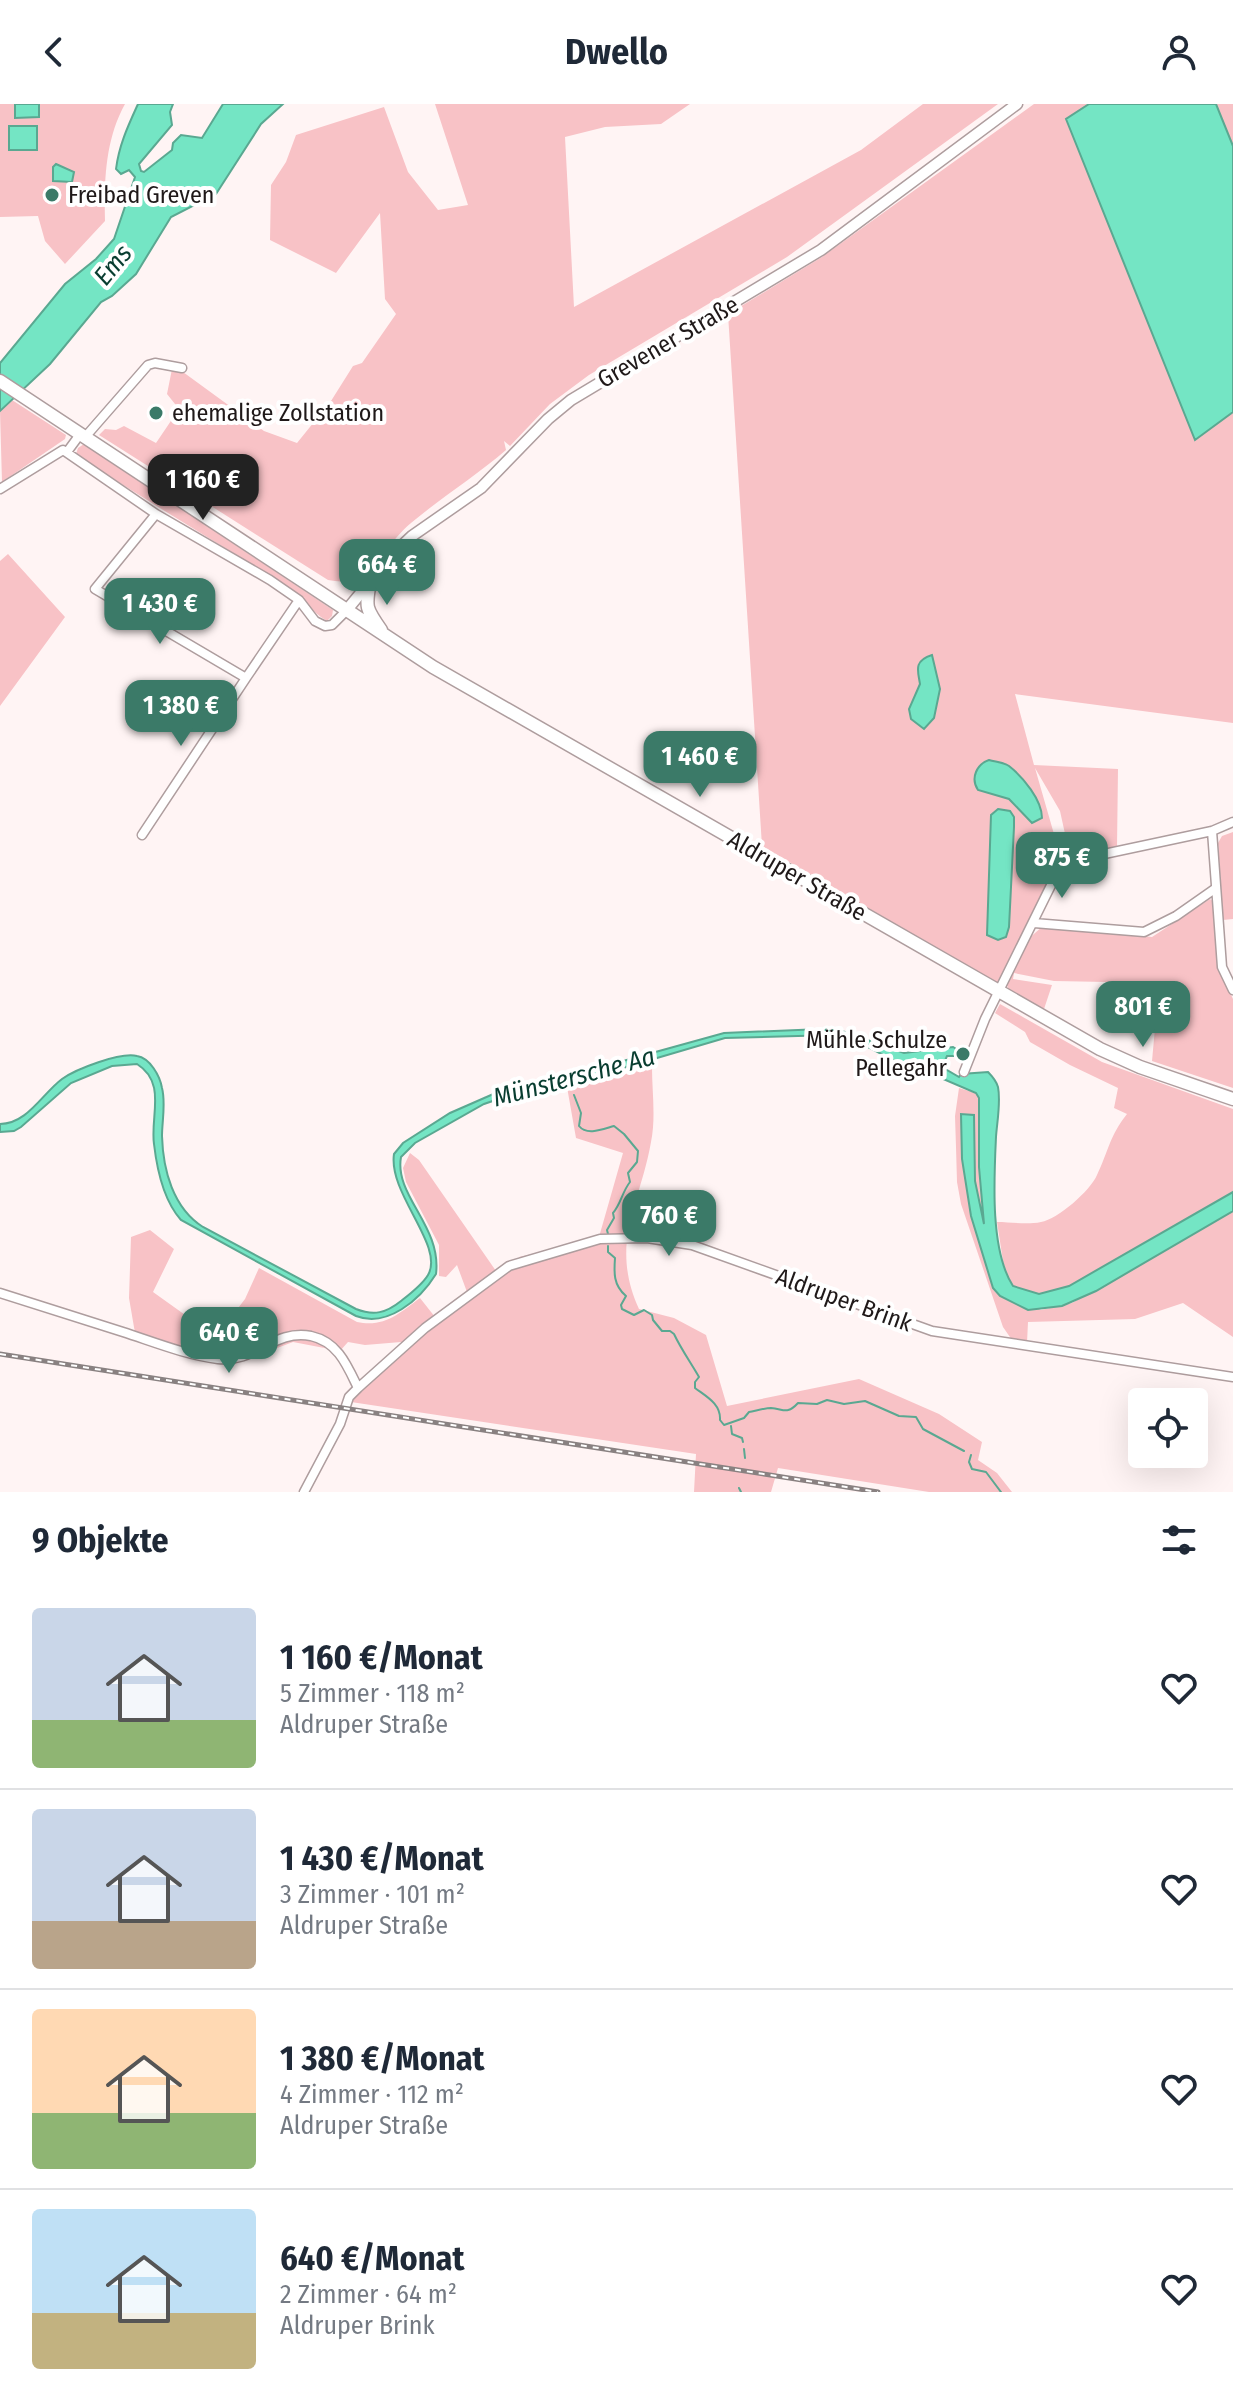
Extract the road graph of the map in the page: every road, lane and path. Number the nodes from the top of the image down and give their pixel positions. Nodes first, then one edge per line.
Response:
1 (1017, 104) edge
2 (182, 368) dead end
3 (0, 381) edge
4 (83, 435) junction
5 (67, 452) junction
6 (0, 489) edge
7 (156, 514) junction
8 (370, 582) junction
9 (299, 600) junction
10 (346, 611) junction
11 (385, 636) junction
12 (246, 678) junction
13 (1233, 822) edge
14 (1212, 831) junction
15 (142, 835) dead end
16 (1216, 888) junction
17 (1034, 923) junction
18 (1233, 990) edge
19 (999, 992) junction
20 (964, 1072) dead end
21 (1233, 1099) edge
22 (0, 1293) edge
23 (1233, 1377) edge
24 (358, 1388) junction
25 (304, 1492) edge

1 - 8 street, Grevener Straße
2 - 4 street
3 - 4 main road, Aldruper Straße
4 - 5 street
4 - 10 main road, Aldruper Straße
5 - 6 street
5 - 7 street
7 - 9 street
7 - 12 street
8 - 10 street, Grevener Straße
8 - 11 main road
9 - 10 street
9 - 12 street
10 - 11 main road, Aldruper Straße
11 - 19 main road, Aldruper Straße
12 - 15 street
13 - 14 street
14 - 16 street
14 - 17 street
16 - 17 street
16 - 18 street
17 - 19 street
19 - 20 street
19 - 21 main road, Aldruper Straße
22 - 24 street
23 - 24 street, Aldruper Brink
24 - 25 street, Aldruper Brink

